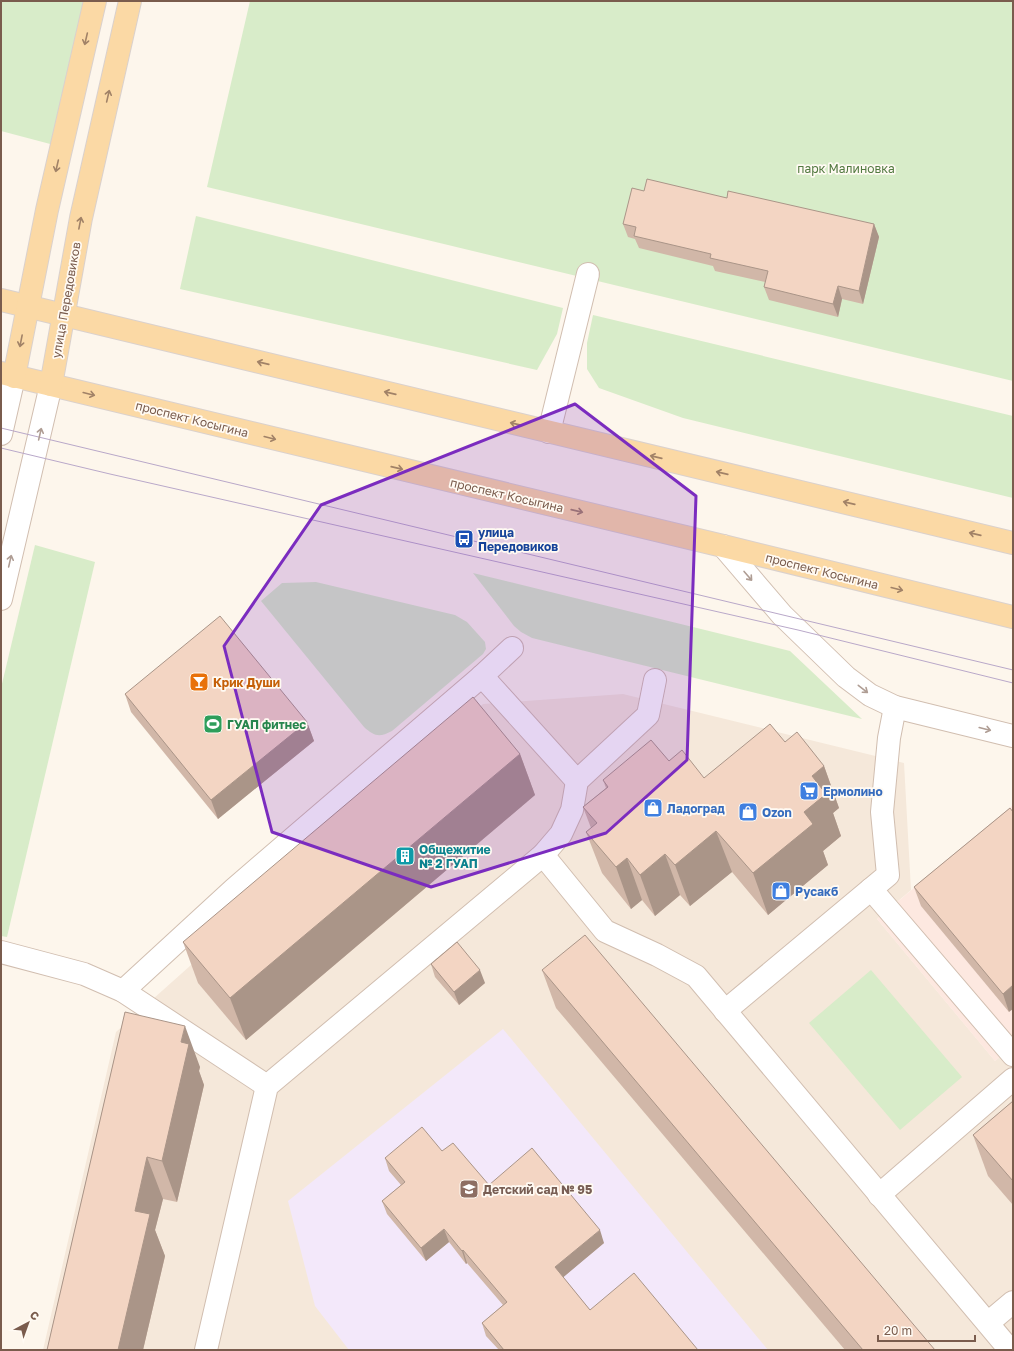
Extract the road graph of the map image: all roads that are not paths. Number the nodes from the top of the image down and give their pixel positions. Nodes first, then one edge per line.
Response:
1 (95, 1) edge
2 (130, 1) edge
3 (588, 274) dead end
4 (1, 300) edge
5 (28, 306) junction
6 (63, 314) junction
7 (8, 375) edge
8 (51, 385) junction
9 (549, 432) junction
10 (1, 434) edge
11 (1013, 543) edge
12 (723, 546) junction
13 (1, 599) edge
14 (1013, 617) edge
15 (512, 648) dead end
16 (482, 676) junction
17 (655, 680) dead end
18 (895, 707) junction
19 (1013, 736) edge
20 (577, 780) junction
21 (543, 854) junction
22 (871, 890) junction
23 (1, 952) edge
24 (122, 991) junction
25 (725, 1012) junction
26 (1013, 1055) edge
27 (1013, 1079) edge
28 (267, 1086) junction
29 (879, 1195) junction
30 (1013, 1302) edge
31 (988, 1323) junction
32 (206, 1350) edge
33 (1010, 1350) edge

1 -> 5 main road
6 -> 2 main road, улица Передовиков
3 - 9 street
4 - 5 main road
5 - 6 main road
5 -> 7 main road
6 - 8 main road, улица Передовиков
9 -> 6 main road
7 - 8 main road, проспект Косыгина
7 - 10 street
8 -> 12 main road, проспект Косыгина
13 -> 8 street, улица Передовиков
11 -> 9 main road
12 -> 14 main road, проспект Косыгина
12 -> 18 street
15 - 16 street
16 - 20 street
16 - 24 street
17 - 20 street
18 -> 19 street
18 - 22 street
20 - 21 street
21 - 25 street
21 - 28 street
22 - 25 street
22 - 26 street
23 - 24 street
24 - 28 street
25 - 29 street
27 - 29 street
28 - 32 street
29 - 31 street
30 - 31 street
31 - 33 street

